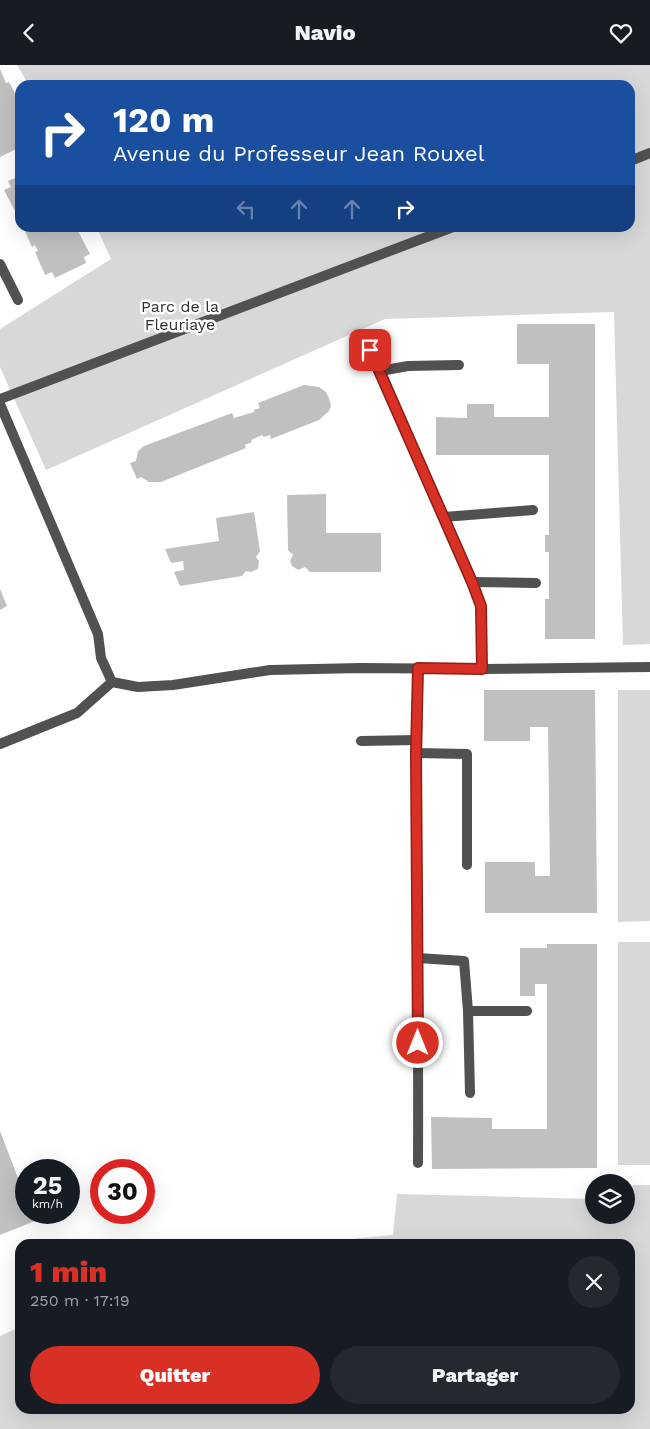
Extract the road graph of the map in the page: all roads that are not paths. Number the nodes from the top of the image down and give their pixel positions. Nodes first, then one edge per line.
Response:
1 (650, 153) edge
2 (635, 159) edge
3 (439, 232) edge
4 (0, 264) edge
5 (18, 300) dead end
6 (370, 350) dead end
7 (459, 365) dead end
8 (380, 371) junction
9 (0, 399) edge
10 (0, 404) edge
11 (533, 510) dead end
12 (444, 517) junction
13 (472, 582) junction
14 (536, 583) dead end
15 (650, 667) edge
16 (418, 668) junction
17 (482, 669) junction
18 (112, 683) junction
19 (417, 740) junction
20 (361, 741) dead end
21 (0, 744) edge
22 (416, 753) junction
23 (467, 865) dead end
24 (418, 958) junction
25 (468, 1011) junction
26 (526, 1011) dead end
27 (470, 1093) dead end
28 (418, 1163) dead end

1 - 2 street
3 - 9 street
4 - 5 street
6 - 8 street
7 - 8 street
8 - 12 street
10 - 18 street
11 - 12 street
12 - 13 street
13 - 14 street
13 - 17 street
15 - 17 street
16 - 17 street
16 - 18 street
16 - 19 street
18 - 21 street
19 - 20 street
19 - 22 street
22 - 23 street
22 - 24 street
24 - 25 street
24 - 28 street
25 - 26 street
25 - 27 street

